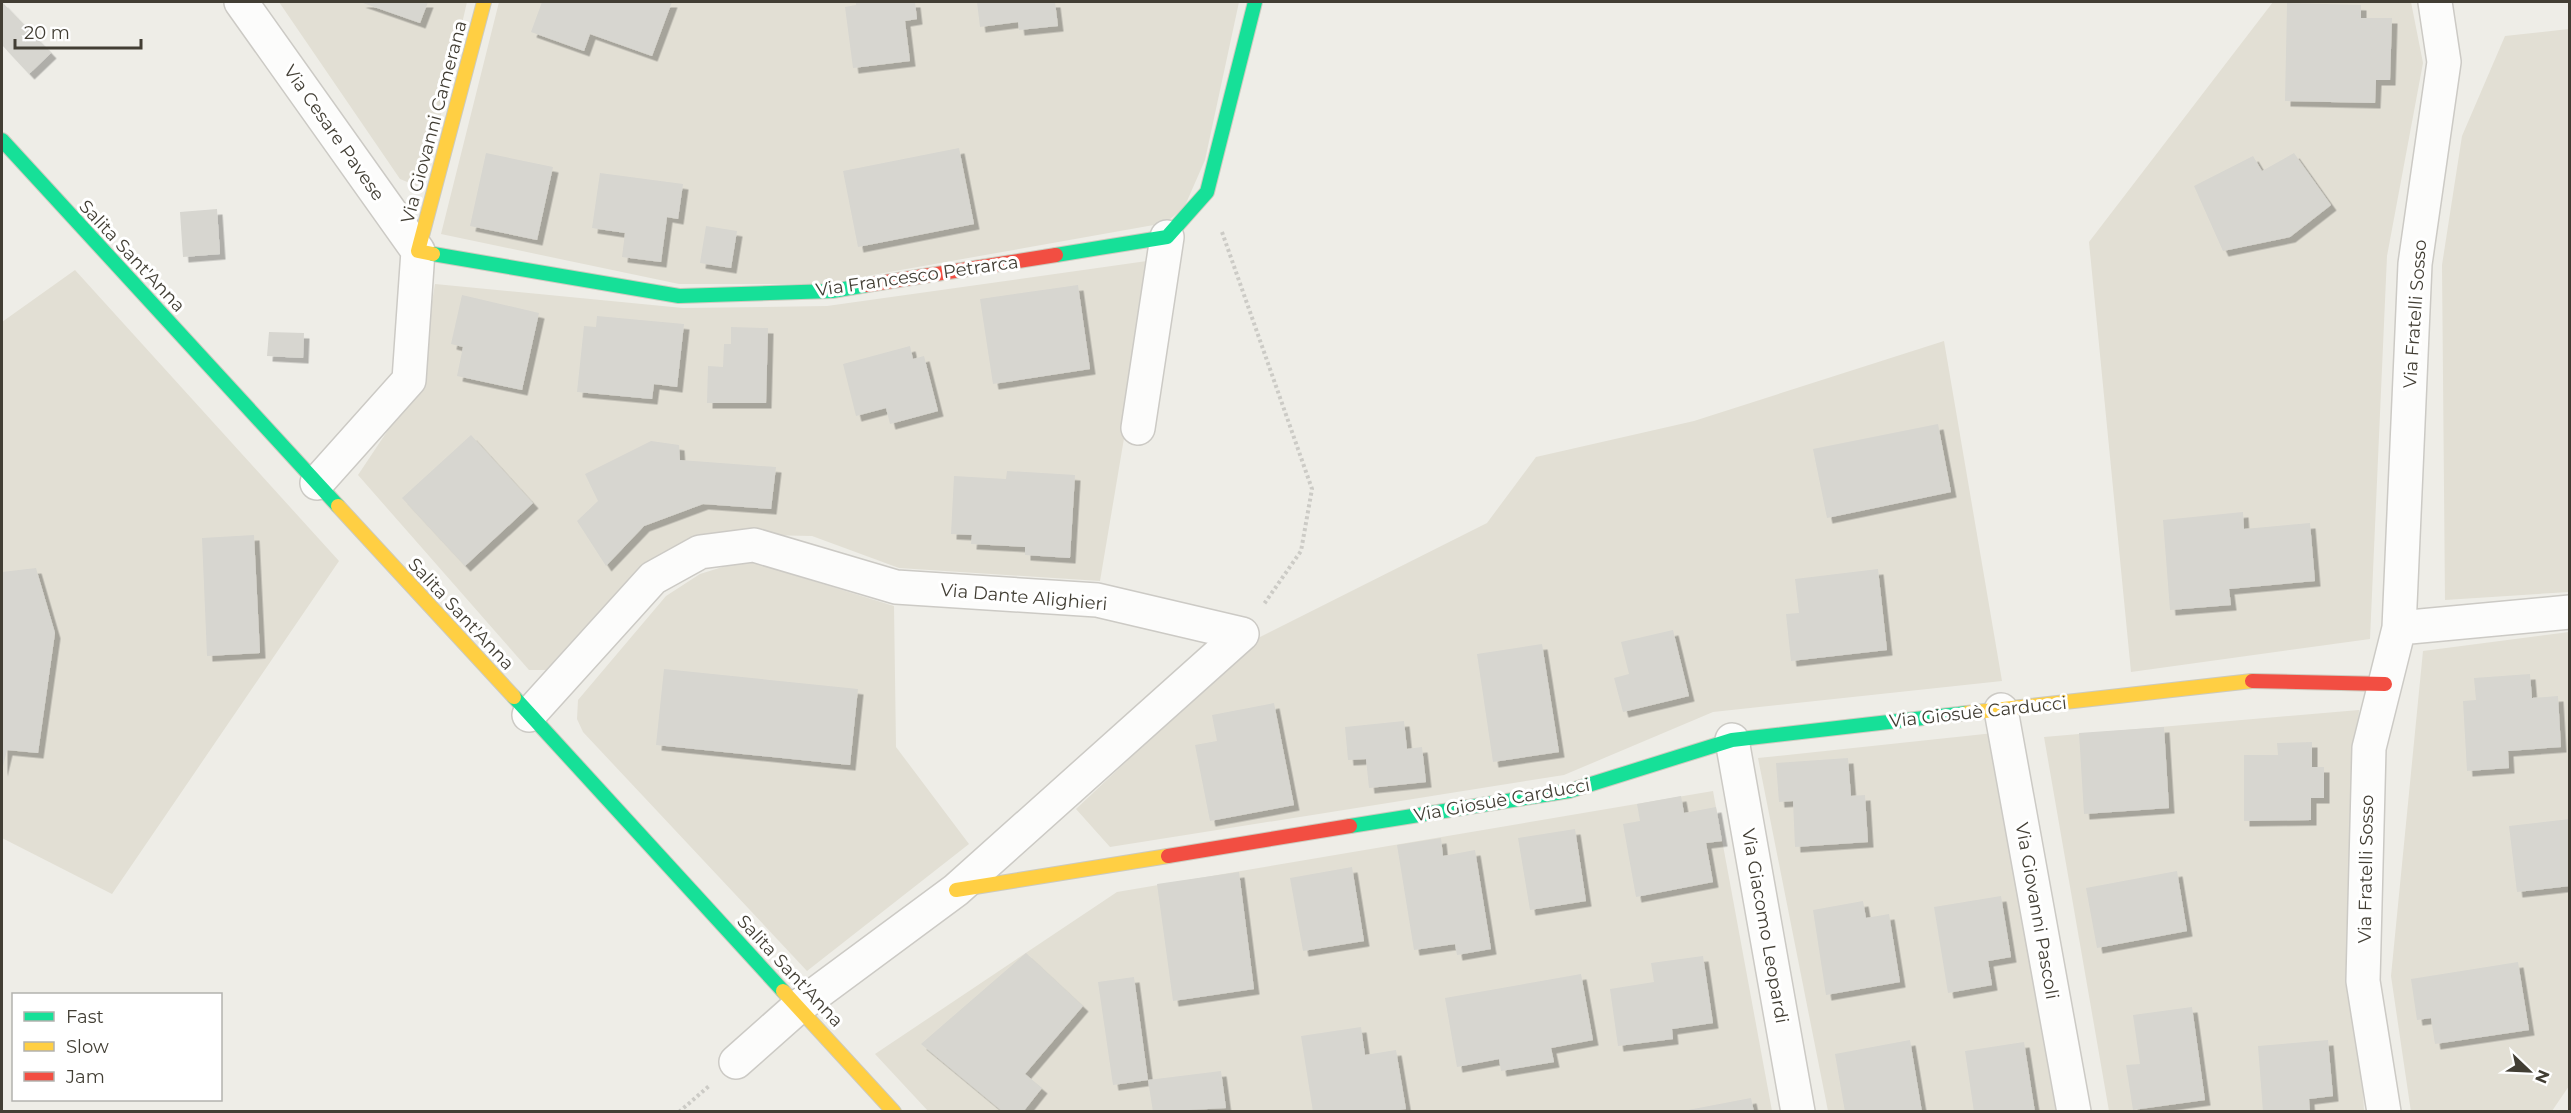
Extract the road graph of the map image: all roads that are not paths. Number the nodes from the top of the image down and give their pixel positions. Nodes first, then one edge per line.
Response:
1 (241, 2) edge
2 (484, 2) edge
3 (1255, 2) edge
4 (2435, 2) edge
5 (2, 140) edge
6 (1167, 237) junction
7 (418, 251) junction
8 (1138, 428) dead end
9 (317, 483) junction
10 (2570, 612) edge
11 (2399, 628) junction
12 (2385, 684) junction
13 (2001, 710) junction
14 (530, 715) junction
15 (1732, 740) junction
16 (956, 890) junction
17 (798, 1007) junction
18 (736, 1062) dead end
19 (894, 1112) edge
20 (1798, 1112) edge
21 (2074, 1112) edge
22 (2384, 1112) edge

1 - 7 street, Via Cesare Pavese
2 - 7 street, Via Giovanni Camerana
3 - 6 street
4 - 11 street, Via Fratelli Sosso
5 - 9 street, Salita Sant'Anna
6 - 7 street, Via Francesco Petrarca
6 - 8 street
7 - 9 street
9 - 14 street, Salita Sant'Anna
10 - 11 street
11 - 12 street, Via Fratelli Sosso
12 - 13 street, Via Giosuè Carducci
12 - 22 street, Via Fratelli Sosso
13 - 15 street, Via Giosuè Carducci
13 - 21 street, Via Giovanni Pascoli
14 - 16 street, Via Dante Alighieri
14 - 17 street, Salita Sant'Anna
15 - 16 street, Via Giosuè Carducci
15 - 20 street, Via Giacomo Leopardi
16 - 17 street, Via Giosuè Carducci
17 - 18 street, Via Giosuè Carducci
17 - 19 street, Salita Sant'Anna

